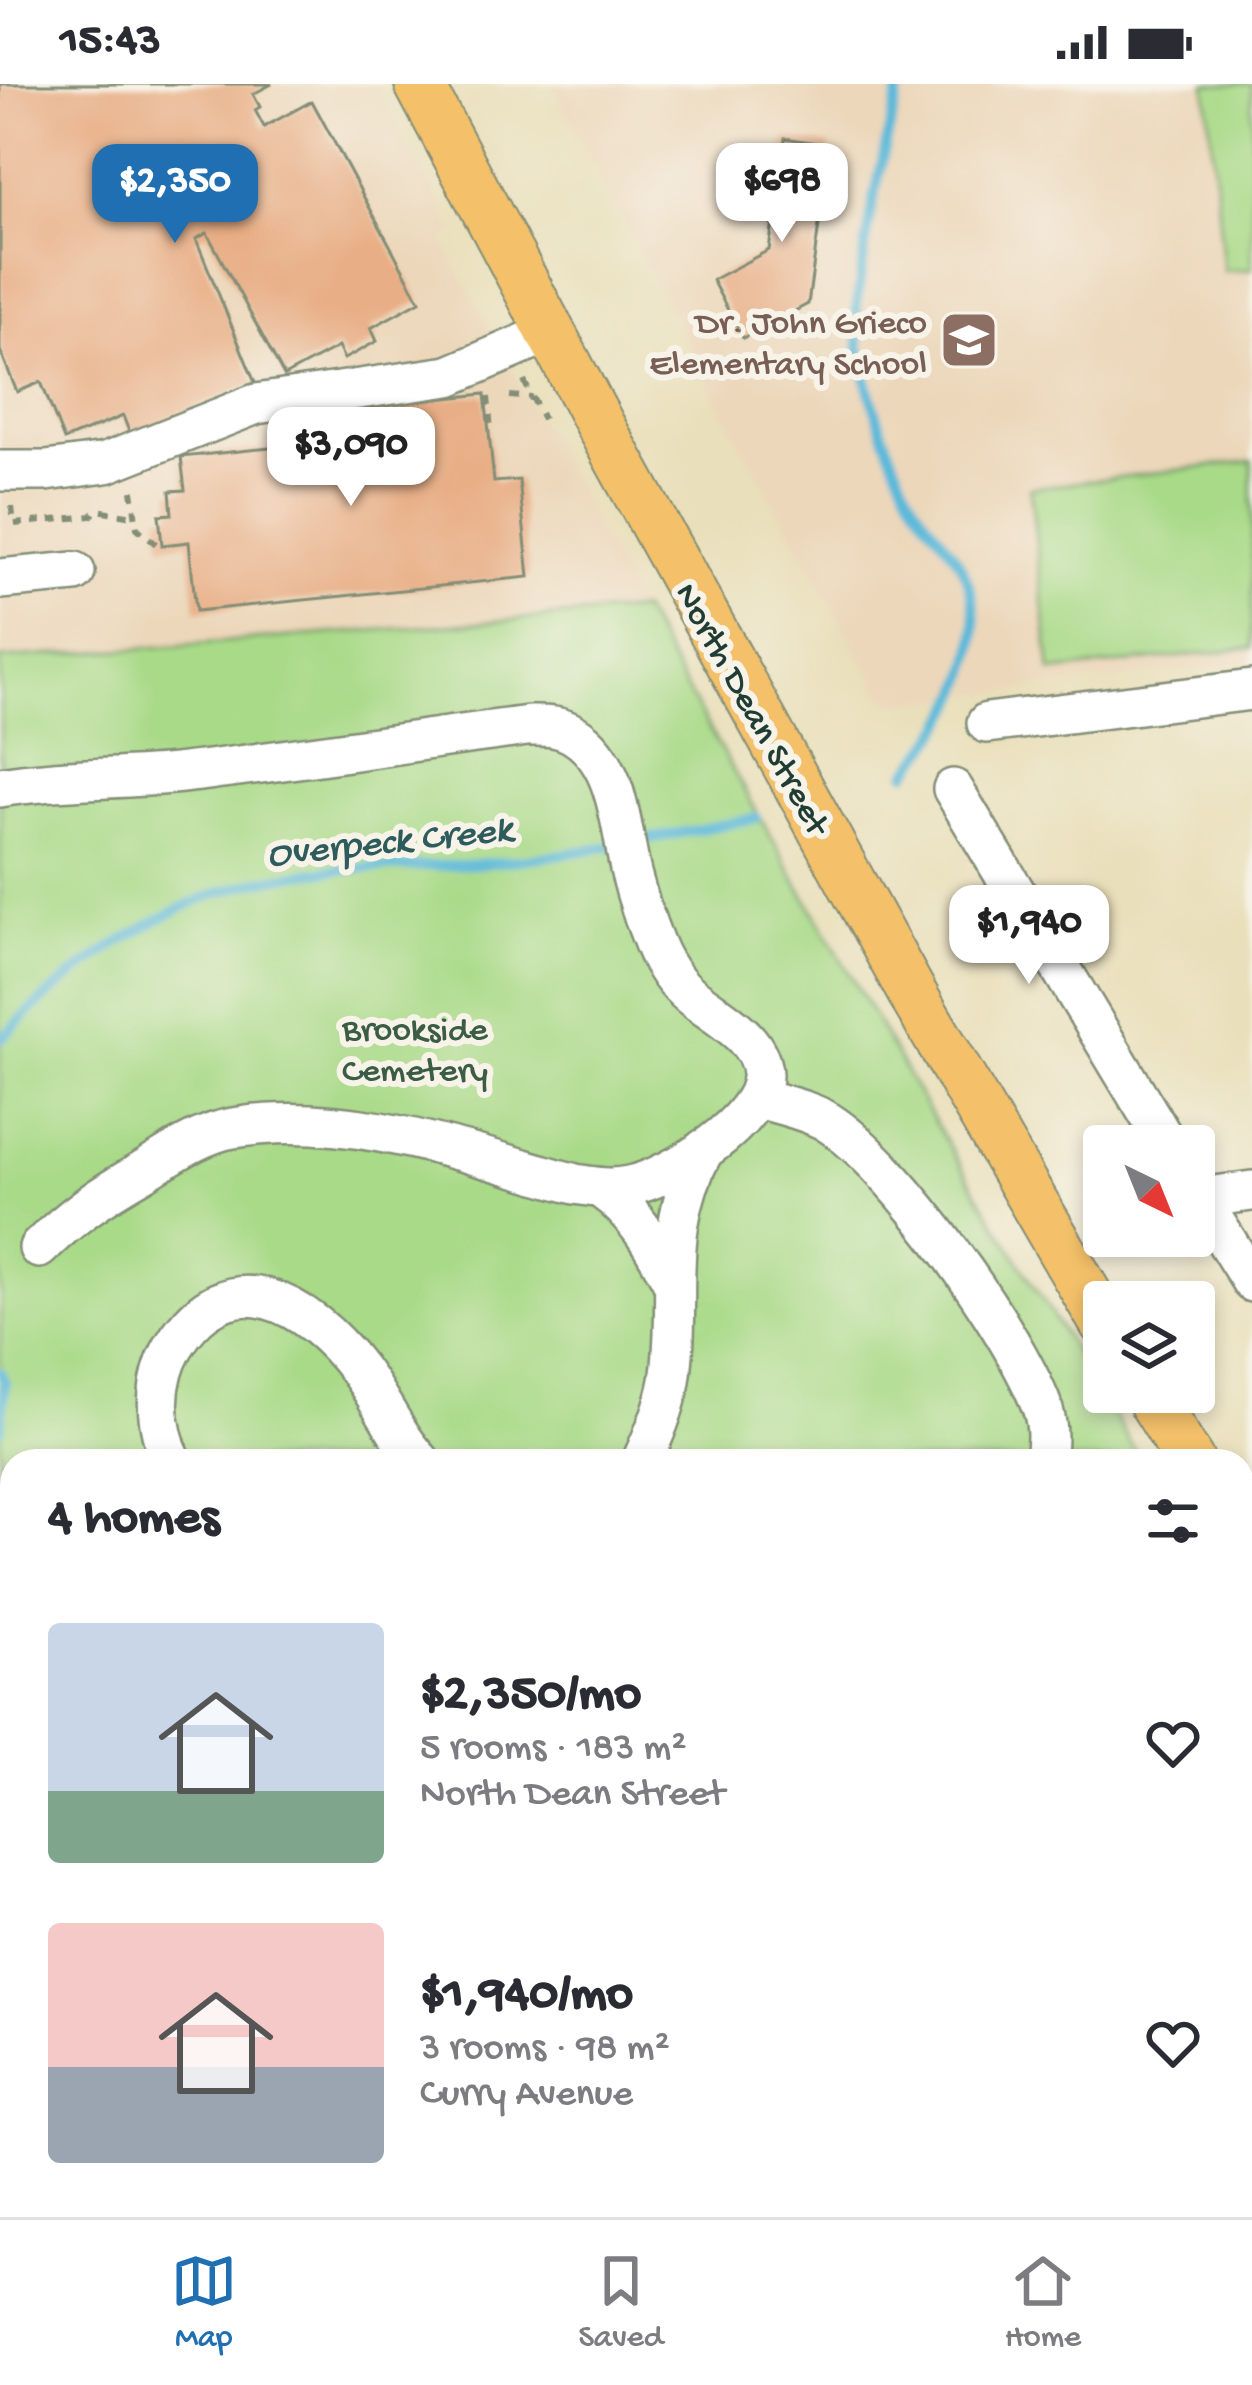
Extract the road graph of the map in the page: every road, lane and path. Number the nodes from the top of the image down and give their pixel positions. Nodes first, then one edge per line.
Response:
1 (419, 84) edge
2 (552, 332) junction
3 (519, 372) dead end
4 (488, 394) dead end
5 (510, 396) dead end
6 (532, 398) junction
7 (543, 419) dead end
8 (491, 430) dead end
9 (6, 489) edge
10 (134, 516) dead end
11 (75, 572) dead end
12 (0, 579) edge
13 (1252, 690) edge
14 (988, 723) dead end
15 (0, 787) edge
16 (953, 789) dead end
17 (759, 1098) junction
18 (1155, 1125) edge
19 (704, 1149) junction
20 (602, 1189) junction
21 (1252, 1192) edge
22 (1215, 1193) edge
23 (1215, 1222) edge
24 (39, 1248) dead end
25 (673, 1282) junction
26 (1252, 1282) edge
27 (1083, 1288) edge
28 (1160, 1413) edge
29 (169, 1449) edge
30 (411, 1449) edge
31 (647, 1449) edge
32 (1047, 1449) edge
33 (1183, 1449) edge

1 - 2 main road, North Dean Street
2 - 9 street
2 - 27 main road, North Dean Street
3 - 6 path
4 - 8 path
5 - 6 path
6 - 7 path
9 - 10 path
11 - 12 street
13 - 14 street
15 - 17 street
16 - 18 street
17 - 19 street
17 - 32 street
19 - 20 street
19 - 25 street
20 - 24 street
20 - 25 street
21 - 22 street
23 - 26 street
25 - 31 street
28 - 33 main road
29 - 30 street

